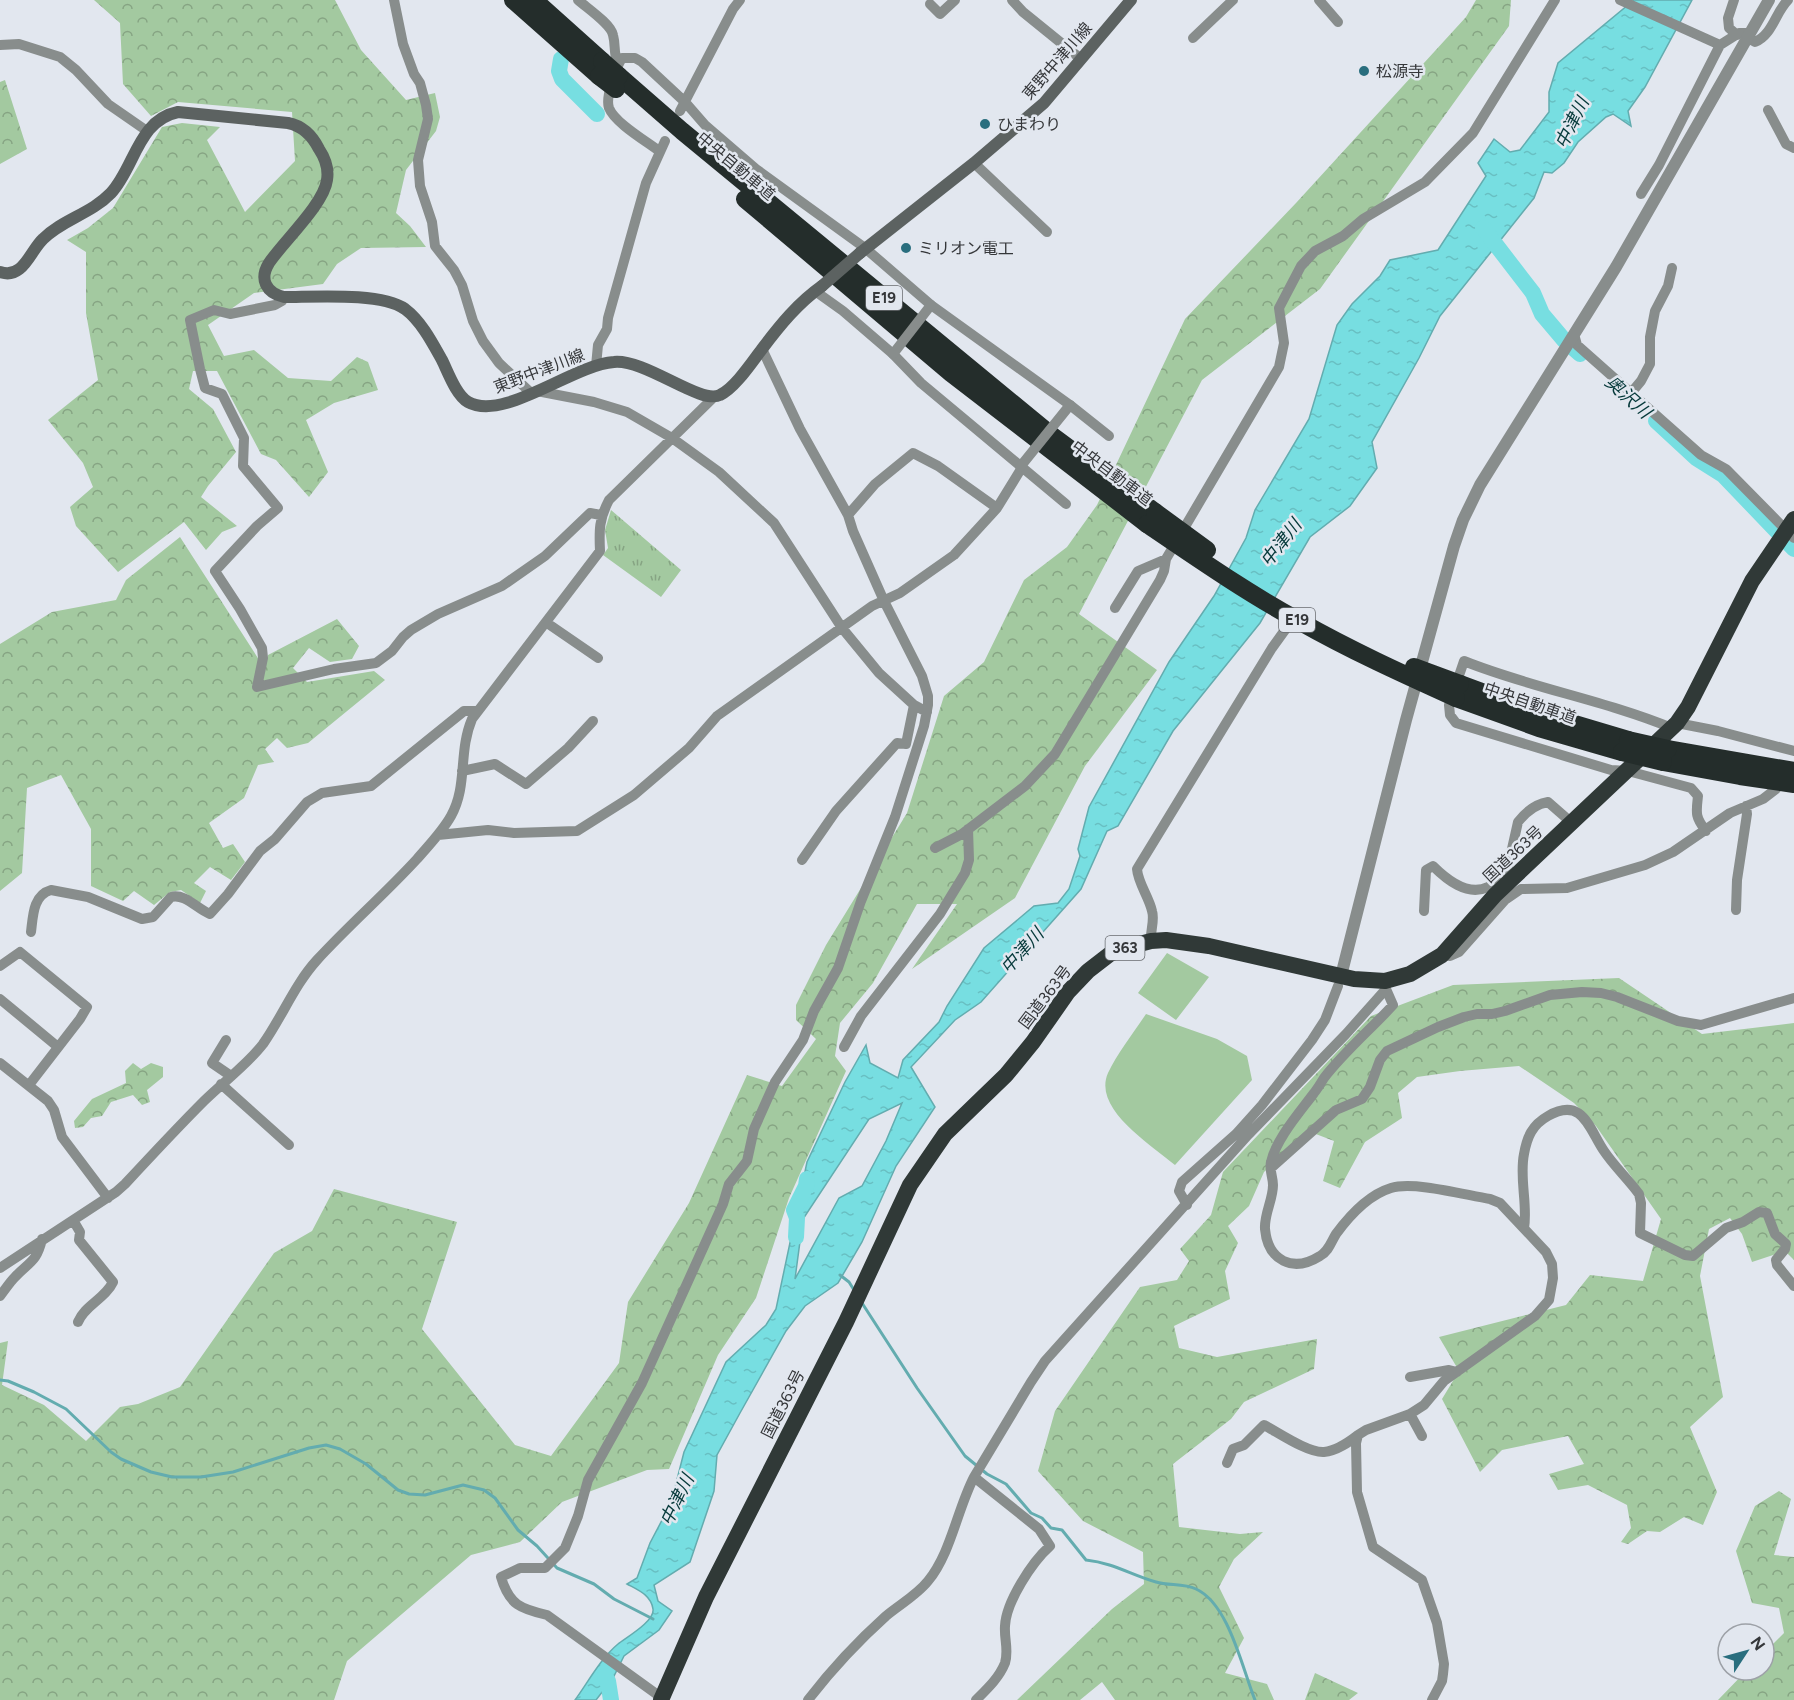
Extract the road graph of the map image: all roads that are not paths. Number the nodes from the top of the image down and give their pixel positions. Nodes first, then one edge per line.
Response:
1 (394, 0) edge
2 (513, 0) edge
3 (534, 0) edge
4 (578, 0) edge
5 (740, 0) edge
6 (955, 0) edge
7 (1012, 0) edge
8 (1131, 0) edge
9 (1319, 0) edge
10 (1555, 0) edge
11 (1620, 0) edge
12 (1734, 0) edge
13 (1769, 0) edge
14 (1788, 0) edge
15 (1227, 2) edge
16 (930, 4) dead end
17 (1338, 22) dead end
18 (1744, 36) junction
19 (1193, 39) dead end
20 (1717, 44) junction
21 (0, 45) edge
22 (1081, 59) junction
23 (611, 73) junction
24 (683, 107) junction
25 (1768, 110) dead end
26 (147, 131) junction
27 (1794, 148) edge
28 (974, 163) junction
29 (1641, 194) dead end
30 (1047, 231) dead end
31 (863, 250) junction
32 (1672, 268) dead end
33 (0, 272) edge
34 (818, 289) junction
35 (284, 297) junction
36 (931, 305) junction
37 (1570, 340) junction
38 (762, 349) junction
39 (893, 354) junction
40 (596, 366) junction
41 (534, 392) junction
42 (1631, 393) junction
43 (713, 398) junction
44 (1070, 405) junction
45 (1109, 436) dead end
46 (672, 438) junction
47 (1020, 468) junction
48 (1066, 504) dead end
49 (997, 508) junction
50 (601, 515) junction
51 (848, 515) junction
52 (1791, 529) edge
53 (1166, 560) junction
54 (884, 602) junction
55 (1114, 608) dead end
56 (546, 622) junction
57 (1290, 623) dead end
58 (842, 628) junction
59 (598, 657) dead end
60 (914, 705) junction
61 (478, 711) junction
62 (927, 712) junction
63 (593, 721) dead end
64 (1674, 726) junction
65 (1794, 751) edge
66 (1666, 755) junction
67 (462, 771) junction
68 (1628, 771) junction
69 (1794, 771) edge
70 (1785, 786) edge
71 (1746, 806) junction
72 (1572, 823) junction
73 (968, 829) junction
74 (1706, 831) junction
75 (438, 835) junction
76 (934, 848) dead end
77 (802, 860) dead end
78 (1506, 879) junction
79 (1736, 910) dead end
80 (1424, 911) dead end
81 (30, 932) dead end
82 (1152, 941) junction
83 (1442, 955) junction
84 (0, 966) edge
85 (1343, 968) dead end
86 (1385, 985) junction
87 (1338, 986) dead end
88 (1794, 998) edge
89 (0, 999) edge
90 (226, 1040) dead end
91 (58, 1047) junction
92 (844, 1047) dead end
93 (0, 1063) edge
94 (231, 1076) junction
95 (221, 1084) junction
96 (28, 1085) junction
97 (289, 1145) dead end
98 (1271, 1168) junction
99 (108, 1198) junction
100 (1187, 1205) junction
101 (73, 1220) junction
102 (1524, 1228) junction
103 (42, 1239) junction
104 (0, 1268) edge
105 (1794, 1286) edge
106 (0, 1296) edge
107 (78, 1322) dead end
108 (1457, 1372) junction
109 (1410, 1377) dead end
110 (1410, 1414) junction
111 (1358, 1435) junction
112 (1422, 1436) dead end
113 (1227, 1463) dead end
114 (974, 1477) junction
115 (658, 1697) edge
116 (808, 1700) edge
117 (976, 1700) edge
118 (1432, 1700) edge

1 - 41 street
2 - 23 highway, 中央自動車道 / E19
3 - 23 highway, 中央自動車道 / E19
4 - 23 street
5 - 24 street
6 - 16 street
7 - 22 street
8 - 22 main road, 東野中津川線
9 - 17 street
10 - 53 street
11 - 20 street
12 - 18 street
13 - 18 street
14 - 18 street
15 - 19 street
18 - 20 street
18 - 37 street
20 - 29 street
21 - 26 street
22 - 28 main road, 東野中津川線
23 - 24 street
23 - 40 street
23 - 66 highway, 中央自動車道 / E19, bridge
24 - 31 street
25 - 27 street
26 - 33 main road
26 - 35 main road
28 - 30 street
28 - 31 main road, 東野中津川線
31 - 34 main road, 東野中津川線, bridge
31 - 36 street
32 - 42 street
34 - 38 main road, 東野中津川線
34 - 39 street
35 - 41 main road, 東野中津川線
35 - 50 street
36 - 39 street, bridge
36 - 44 street
37 - 42 street
37 - 85 street
38 - 43 main road, 東野中津川線
38 - 51 street
39 - 47 street
40 - 41 main road, 東野中津川線
40 - 43 main road, 東野中津川線
41 - 46 street
42 - 52 street
43 - 46 street
44 - 45 street
44 - 47 street, bridge
46 - 50 street
46 - 58 street
47 - 48 street
47 - 49 street
49 - 51 street
49 - 54 street
50 - 56 street
51 - 54 street
52 - 64 highway, 国道363号 / 363
53 - 55 street
53 - 73 street
54 - 58 street
54 - 62 street
56 - 59 street
56 - 61 street
57 - 82 street
58 - 60 street
58 - 75 street
60 - 62 street
60 - 77 street
61 - 67 street
61 - 81 street
62 - 115 street
63 - 67 street
64 - 65 street
64 - 68 highway, 国道363号 / 363
64 - 68 street
66 - 69 highway, 中央自動車道 / E19
66 - 70 highway, 中央自動車道 / E19
67 - 75 street
68 - 72 highway, 国道363号 / 363
68 - 74 street
70 - 71 street
71 - 74 street
71 - 79 street
72 - 78 highway, 国道363号 / 363
72 - 78 street
73 - 76 street
73 - 92 street
74 - 83 street
75 - 94 street
78 - 80 street
78 - 83 highway, 国道363号 / 363
82 - 86 highway, 国道363号 / 363
82 - 115 highway, 国道363号 / 363
83 - 86 highway, 国道363号 / 363
84 - 91 street
86 - 98 street
86 - 100 street
87 - 100 street
88 - 98 street
89 - 91 street
90 - 94 street
91 - 96 street
93 - 96 street
94 - 95 street
95 - 97 street
95 - 99 street
96 - 99 street
98 - 102 street
99 - 101 street
100 - 114 street
101 - 103 street
101 - 107 street
102 - 105 street
102 - 108 street
103 - 104 street
103 - 106 street
108 - 109 street
108 - 110 street
110 - 111 street
110 - 112 street
111 - 113 street
111 - 118 street
114 - 116 street
114 - 117 street

